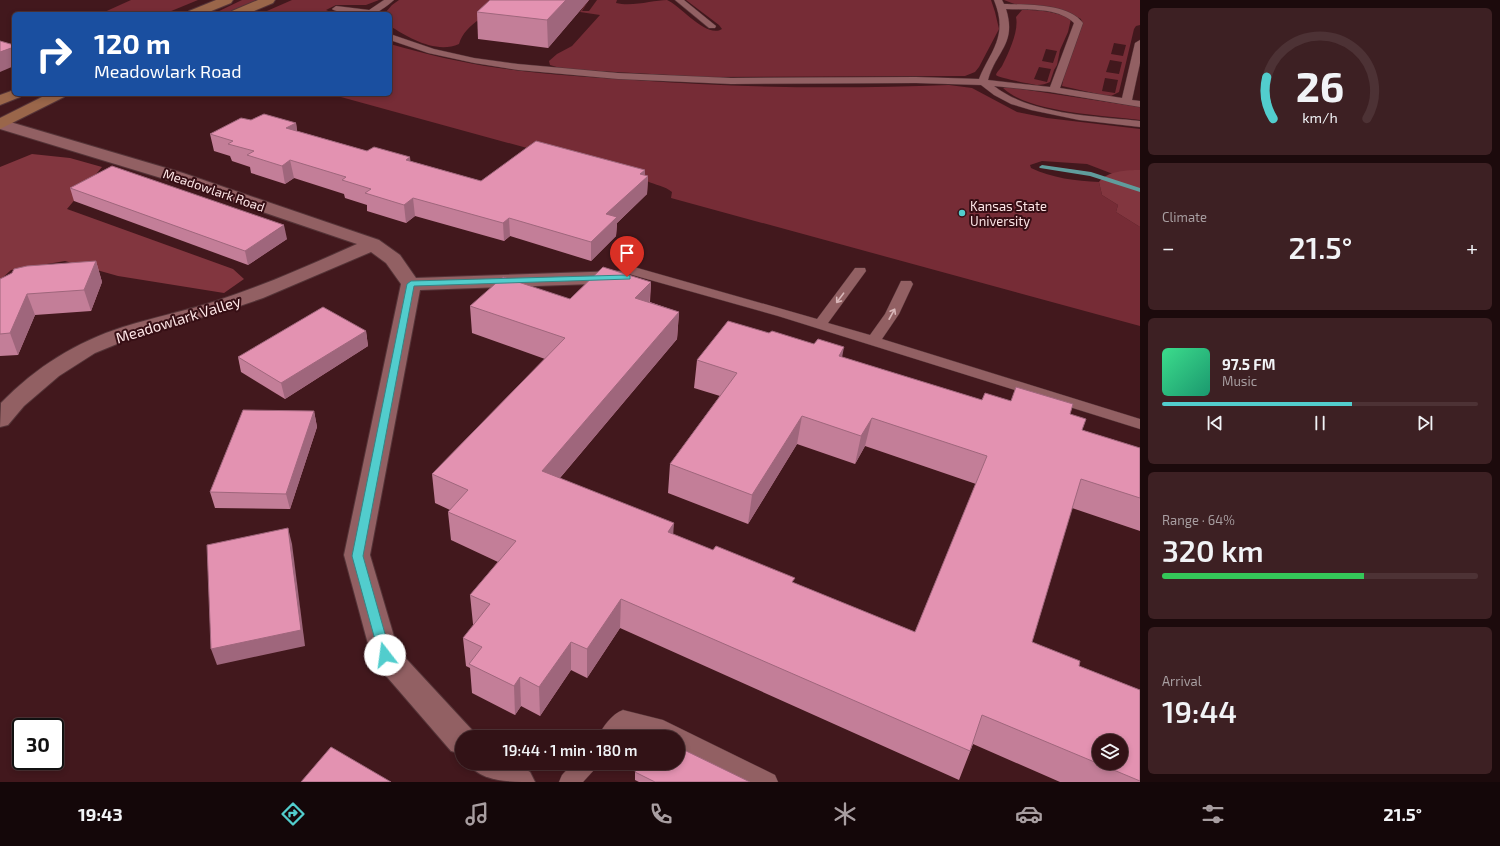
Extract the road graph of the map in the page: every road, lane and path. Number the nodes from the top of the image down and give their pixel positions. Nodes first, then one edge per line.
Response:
1 (227, 0) edge
2 (269, 0) edge
3 (390, 0) edge
4 (679, 0) edge
5 (999, 3) edge
6 (336, 9) dead end
7 (198, 12) edge
8 (241, 12) edge
9 (362, 12) edge
10 (372, 12) edge
11 (712, 26) dead end
12 (392, 38) edge
13 (1140, 43) edge
14 (983, 82) junction
15 (1054, 90) junction
16 (12, 95) edge
17 (34, 96) edge
18 (55, 96) edge
19 (0, 101) edge
20 (1126, 102) junction
21 (1140, 104) edge
22 (0, 113) edge
23 (0, 124) edge
24 (1140, 124) edge
25 (373, 244) junction
26 (860, 271) dead end
27 (630, 274) joint
28 (411, 284) junction
29 (906, 284) dead end
30 (820, 324) junction
31 (873, 341) junction
32 (0, 420) edge
33 (1140, 424) edge
34 (614, 730) edge
35 (664, 730) edge
36 (455, 733) edge
37 (685, 741) edge
38 (497, 770) edge
39 (580, 770) edge
40 (519, 782) edge
41 (570, 782) edge
42 (767, 782) edge

1 - 7 main road
2 - 8 main road
3 - 10 lane
4 - 11 lane
5 - 14 lane
5 - 15 lane
6 - 9 lane
12 - 14 lane
13 - 20 lane
14 - 15 lane
14 - 24 lane
15 - 20 lane
16 - 19 main road
17 - 22 main road
18 - 23 main road
20 - 21 lane
23 - 25 street, Meadowlark Road
25 - 28 street, Meadowlark Road
25 - 32 street, Meadowlark Valley
26 -> 30 lane
27 - 28 street
27 - 30 lane
28 - 36 street
31 -> 29 lane
30 - 31 lane
31 - 33 lane
34 - 35 lane
37 - 42 lane
38 - 40 street
39 - 41 lane

